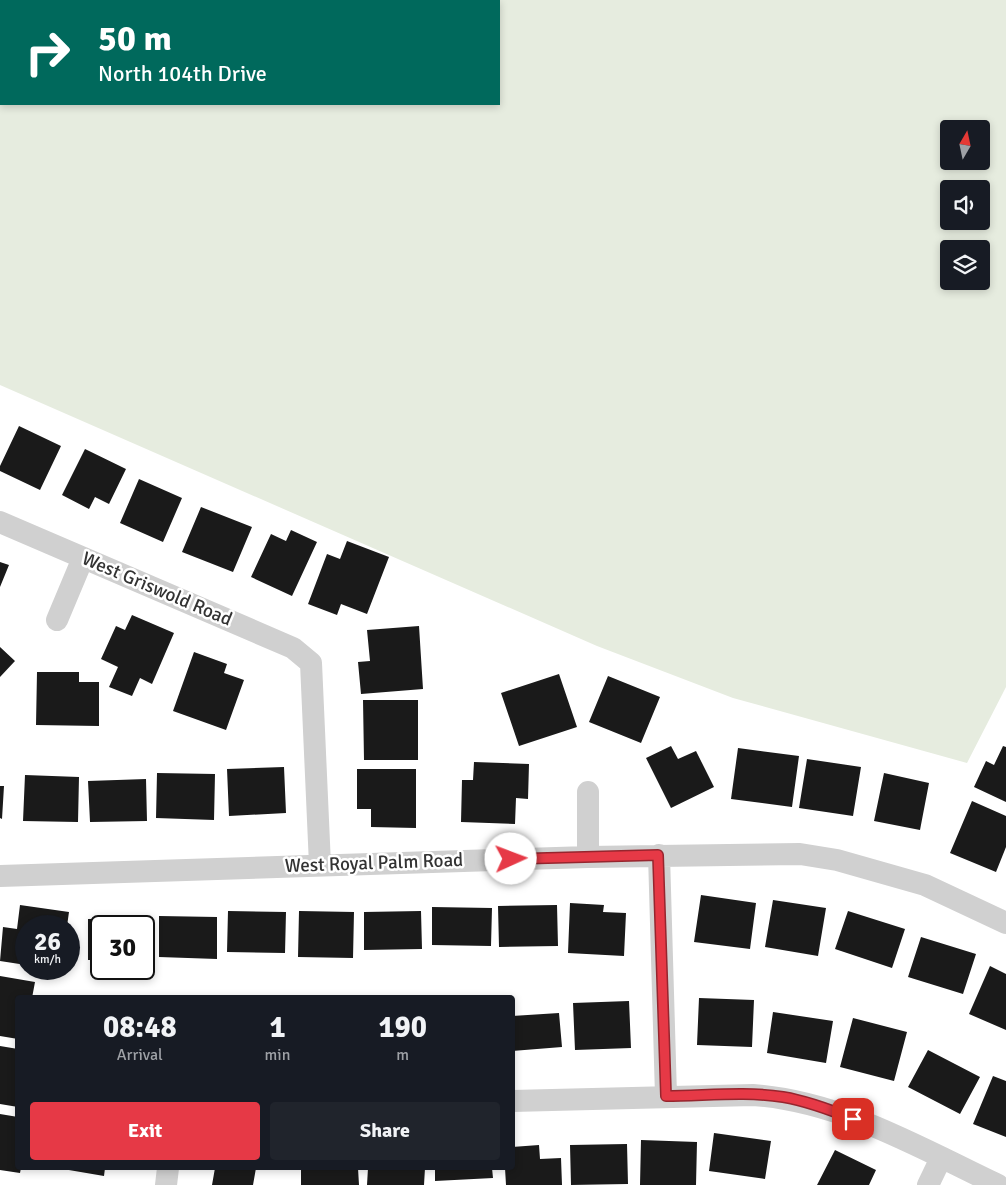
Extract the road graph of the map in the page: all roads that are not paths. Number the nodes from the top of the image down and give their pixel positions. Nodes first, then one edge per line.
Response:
1 (0, 522) edge
2 (84, 558) junction
3 (57, 620) dead end
4 (588, 792) dead end
5 (658, 855) junction
6 (588, 857) junction
7 (320, 865) junction
8 (0, 876) edge
9 (1006, 923) edge
10 (666, 1096) junction
11 (515, 1101) edge
12 (941, 1158) junction
13 (168, 1170) edge
14 (166, 1185) edge
15 (928, 1185) edge
16 (998, 1185) edge

1 - 2 street, West Griswold Road
2 - 3 street
2 - 7 street, West Griswold Road
4 - 6 street
5 - 6 street, West Royal Palm Road
5 - 9 street, West Royal Palm Road
5 - 10 street
6 - 7 street, West Royal Palm Road
7 - 8 street, West Royal Palm Road
10 - 11 street
10 - 12 street
12 - 15 street
12 - 16 street
13 - 14 street

